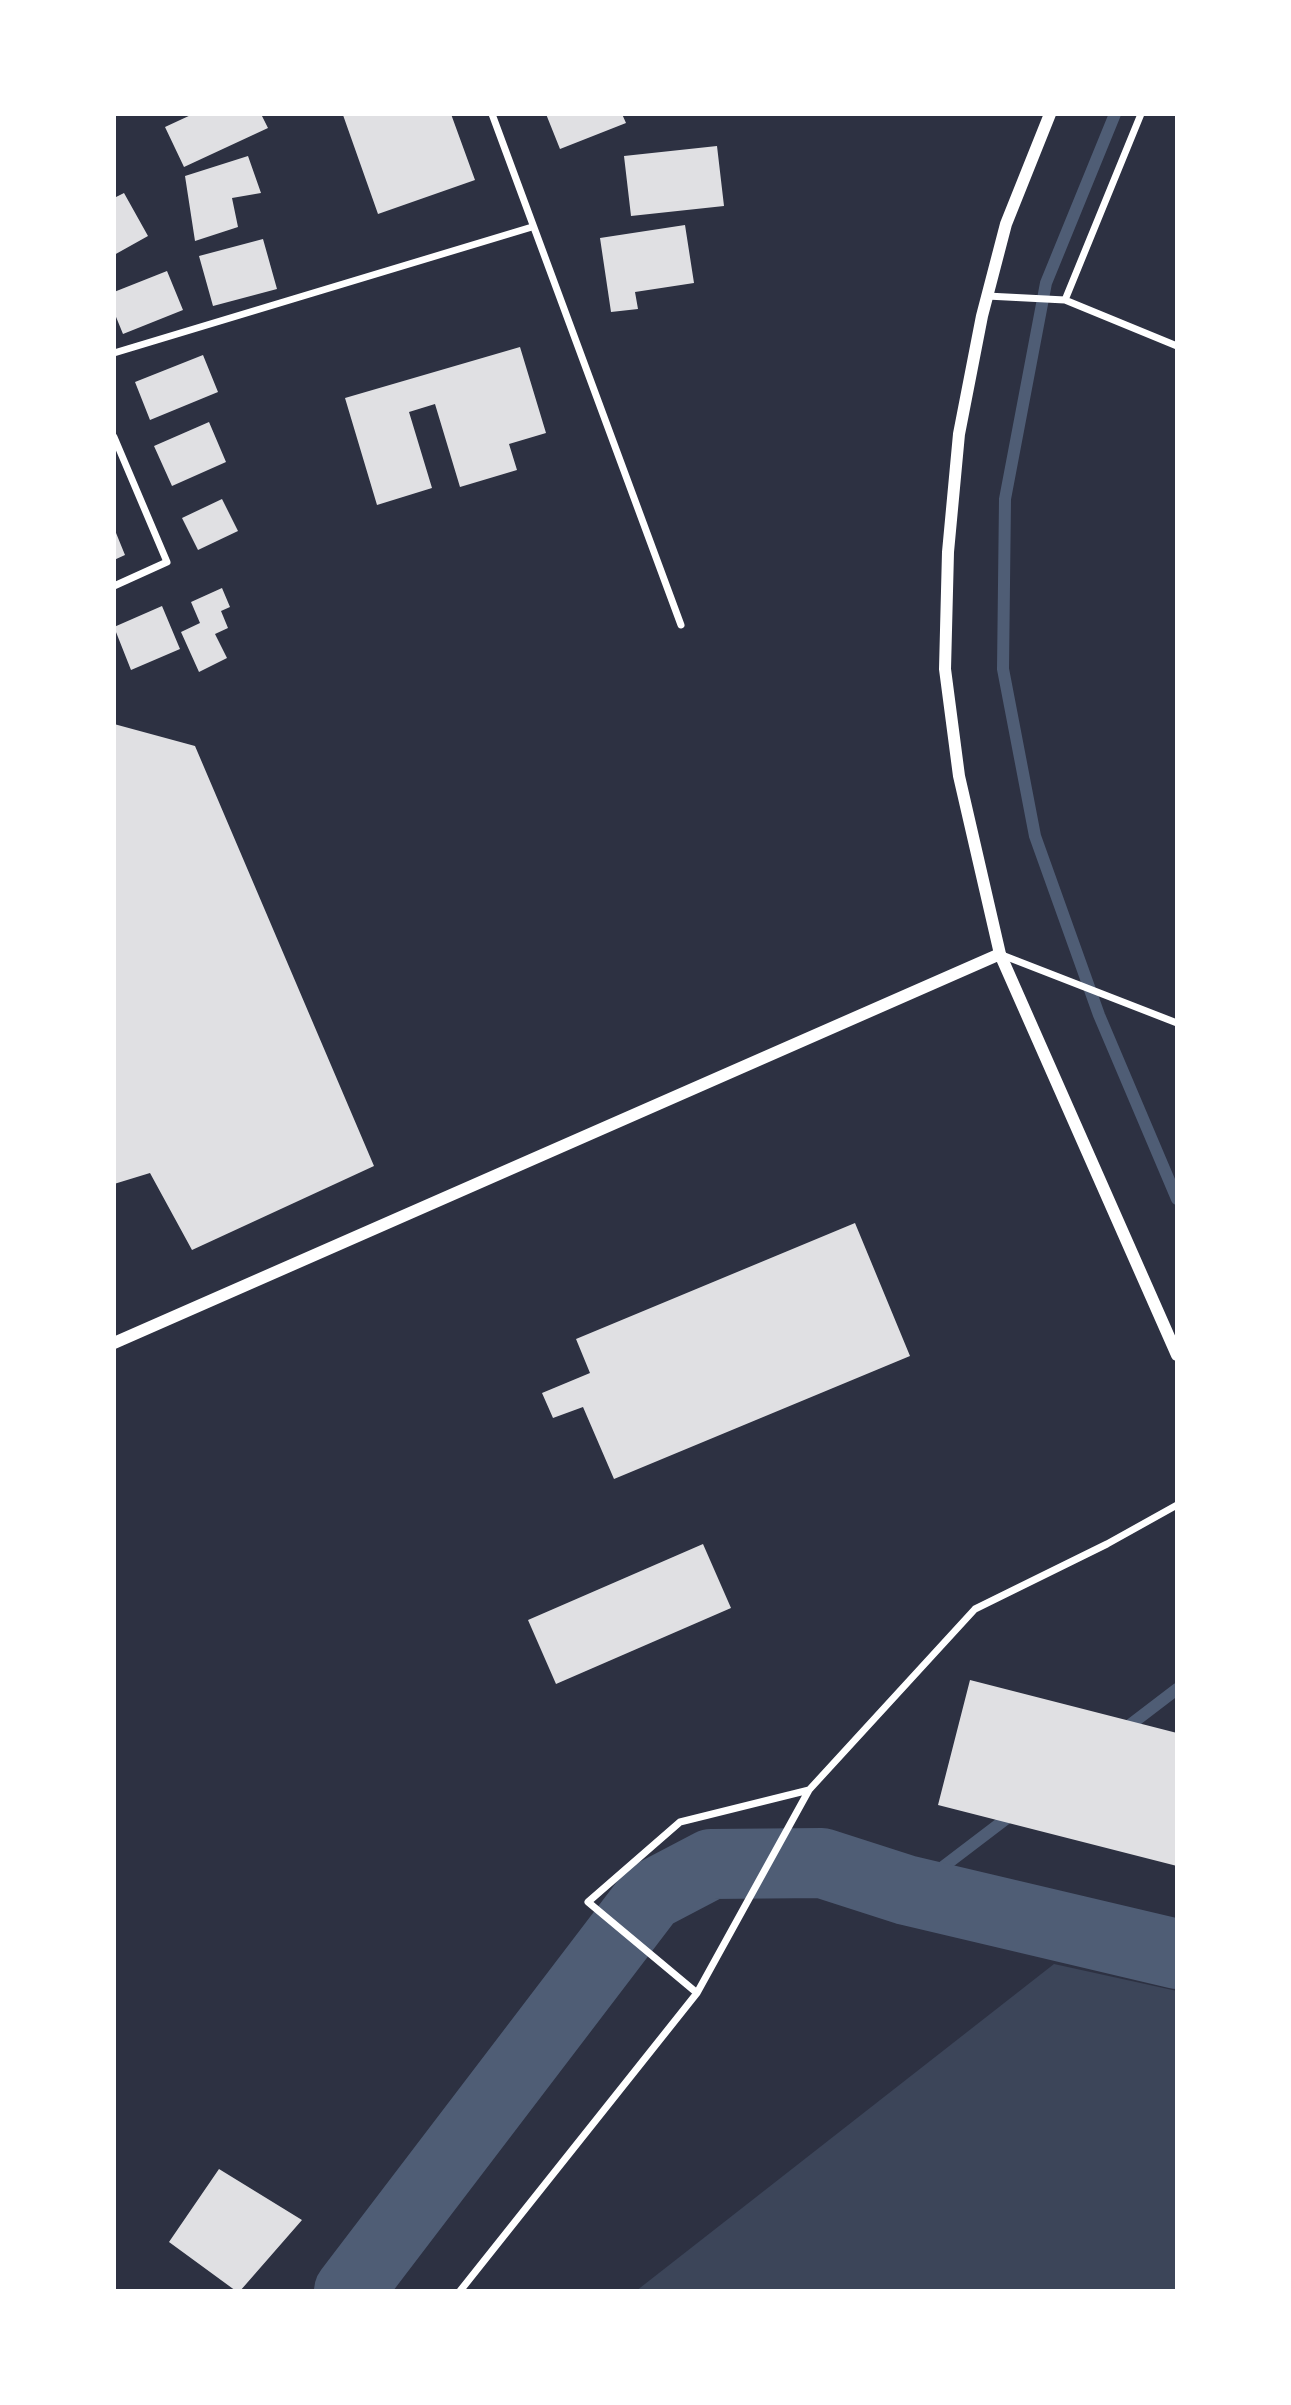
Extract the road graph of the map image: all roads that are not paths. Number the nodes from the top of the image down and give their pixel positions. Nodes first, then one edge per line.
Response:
1 (492, 114) edge
2 (1050, 114) edge
3 (1141, 114) edge
4 (532, 227) junction
5 (987, 296) junction
6 (1065, 300) junction
7 (1177, 346) edge
8 (114, 353) edge
9 (114, 438) edge
10 (114, 586) edge
11 (681, 625) dead end
12 (1000, 954) junction
13 (1177, 1023) edge
14 (114, 1343) edge
15 (1177, 1355) edge
16 (1177, 1505) edge
17 (809, 1790) junction
18 (697, 1993) junction
19 (460, 2291) edge

1 - 4 street
2 - 5 street
3 - 6 street
4 - 8 street
4 - 11 street
5 - 6 street
5 - 12 street
6 - 7 street
9 - 10 street
12 - 13 street
12 - 14 street
12 - 15 street
16 - 17 street
17 - 18 street
17 - 18 street
18 - 19 street

